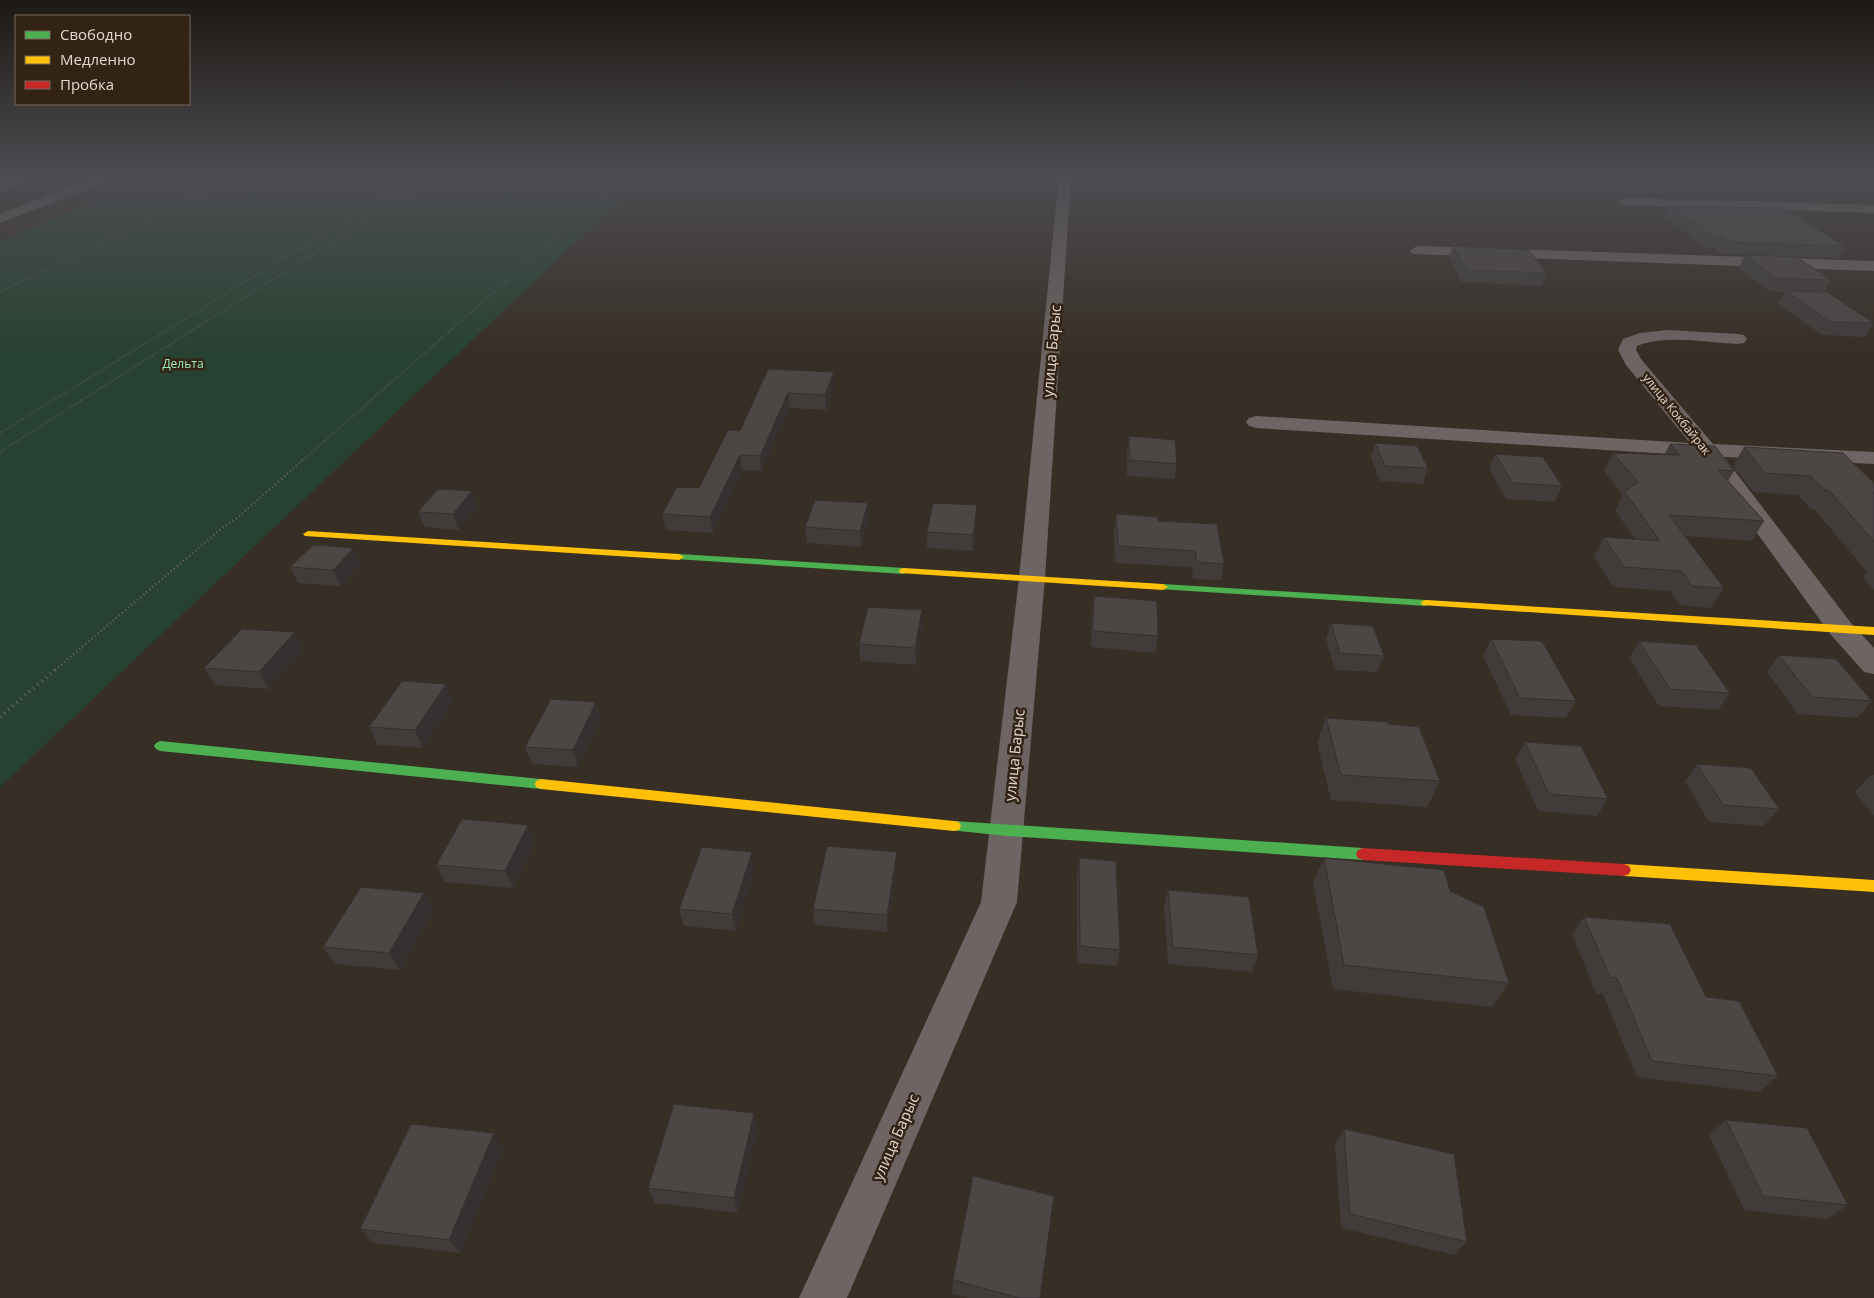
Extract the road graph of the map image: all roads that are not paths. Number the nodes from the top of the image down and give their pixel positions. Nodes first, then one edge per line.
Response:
1 (1060, 236) edge
2 (1418, 251) dead end
3 (1874, 266) edge
4 (1738, 339) dead end
5 (1256, 422) dead end
6 (1707, 450) junction
7 (1874, 458) edge
8 (308, 534) dead end
9 (1032, 578) junction
10 (1841, 629) junction
11 (1874, 631) edge
12 (1874, 665) edge
13 (160, 746) dead end
14 (1007, 832) junction
15 (1874, 886) edge
16 (823, 1298) edge

1 - 9 street, улица Барыс
2 - 3 street
4 - 6 street, улица Кокбайрак
5 - 6 street
6 - 7 street
6 - 10 street, улица Кокбайрак
8 - 9 street
9 - 10 street
9 - 14 street, улица Барыс
10 - 11 street
10 - 12 street, улица Кокбайрак
13 - 14 street
14 - 15 street
14 - 16 street, улица Барыс

